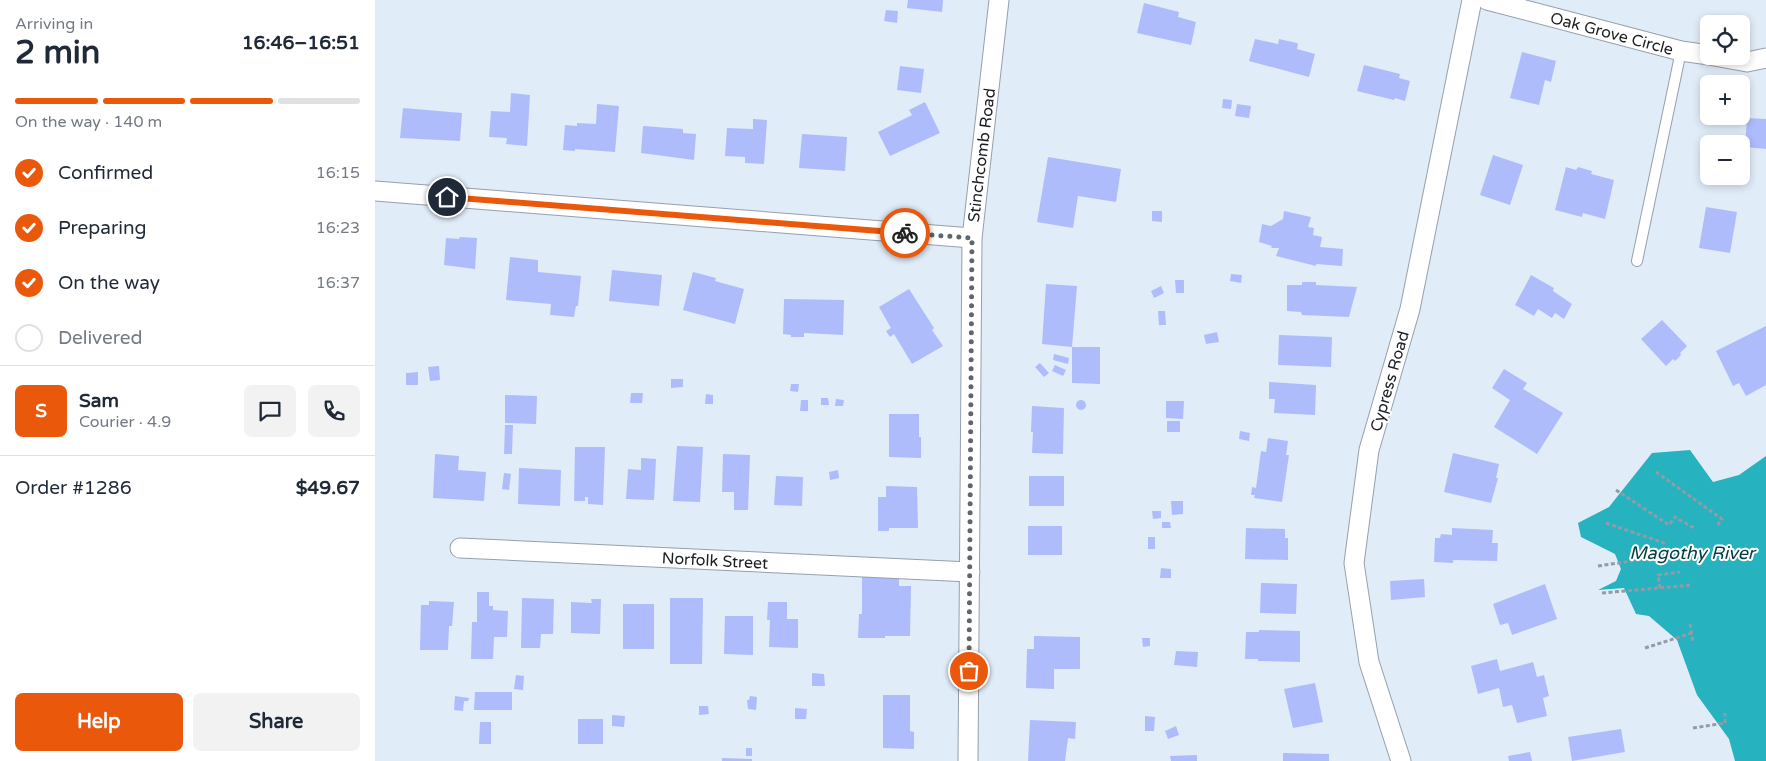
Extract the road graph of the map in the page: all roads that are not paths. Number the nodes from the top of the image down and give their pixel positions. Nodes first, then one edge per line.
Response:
1 (999, 0) edge
2 (1472, 0) edge
3 (1487, 0) edge
4 (1681, 50) junction
5 (1700, 53) edge
6 (1766, 58) edge
7 (1750, 61) edge
8 (375, 191) edge
9 (972, 238) junction
10 (1637, 261) dead end
11 (460, 548) dead end
12 (970, 572) junction
13 (969, 761) edge
14 (1401, 761) edge

1 - 9 street, Stinchcomb Road
2 - 14 street, Cypress Road
3 - 4 street, Oak Grove Circle
4 - 5 street, Oak Grove Circle
4 - 10 lane
6 - 7 street
8 - 9 street
9 - 12 street, Stinchcomb Road
11 - 12 street, Norfolk Street
12 - 13 street, Stinchcomb Road

